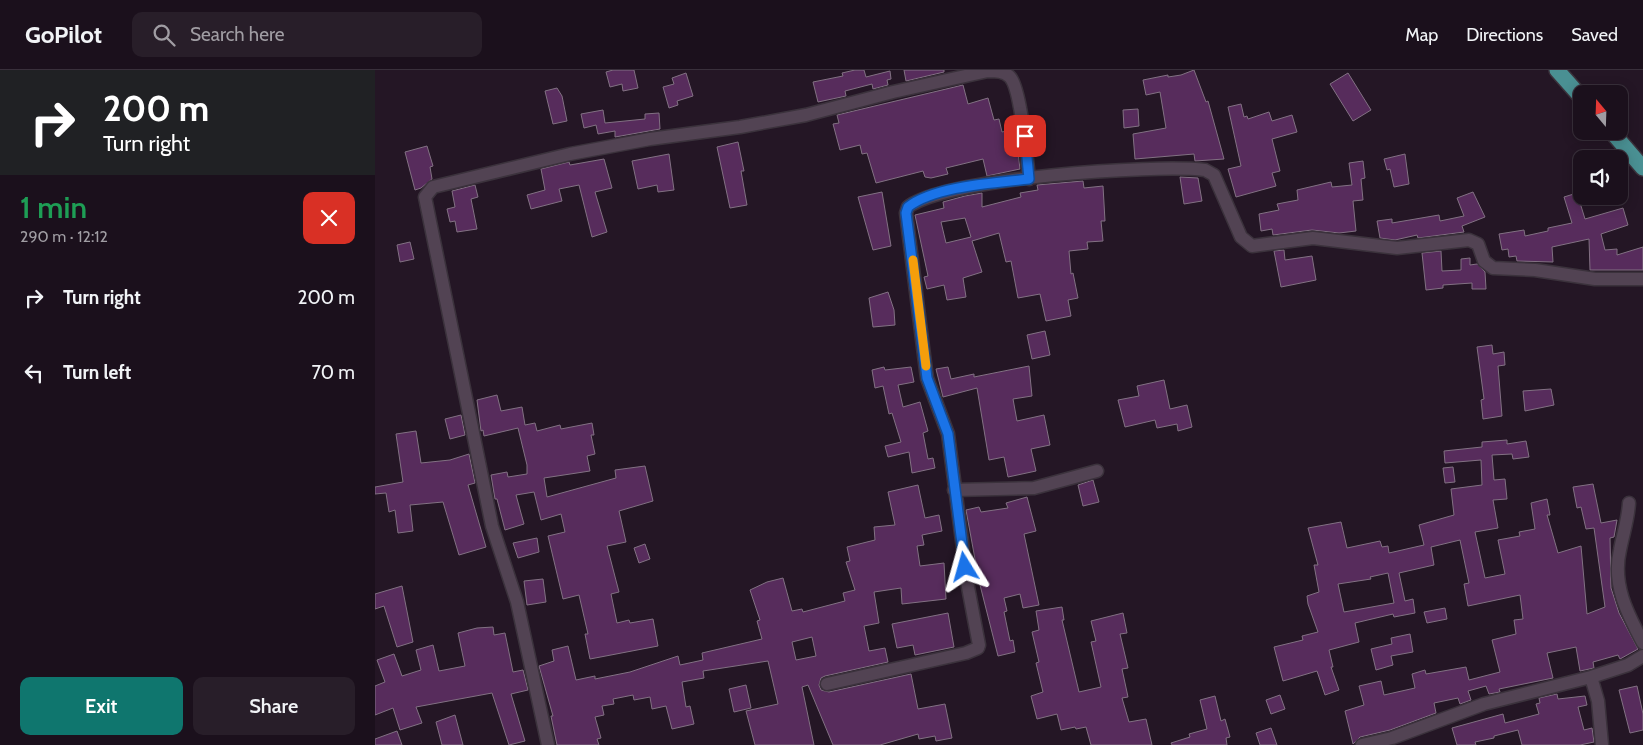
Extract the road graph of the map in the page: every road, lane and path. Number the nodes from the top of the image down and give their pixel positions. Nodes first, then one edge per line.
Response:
1 (1557, 70) edge
2 (1573, 88) edge
3 (1619, 140) edge
4 (1643, 168) edge
5 (1029, 179) junction
6 (1643, 279) edge
7 (1097, 471) dead end
8 (954, 490) junction
9 (1629, 503) dead end
10 (1643, 643) edge
11 (1643, 656) edge
12 (1591, 677) junction
13 (827, 684) dead end
14 (548, 745) edge
15 (1366, 745) edge
16 (1602, 745) edge

1 - 2 main road
3 - 4 main road
5 - 6 street
5 - 8 street
5 - 14 street
7 - 8 street
8 - 13 street
9 - 10 street
11 - 12 street
12 - 15 street
12 - 16 street

